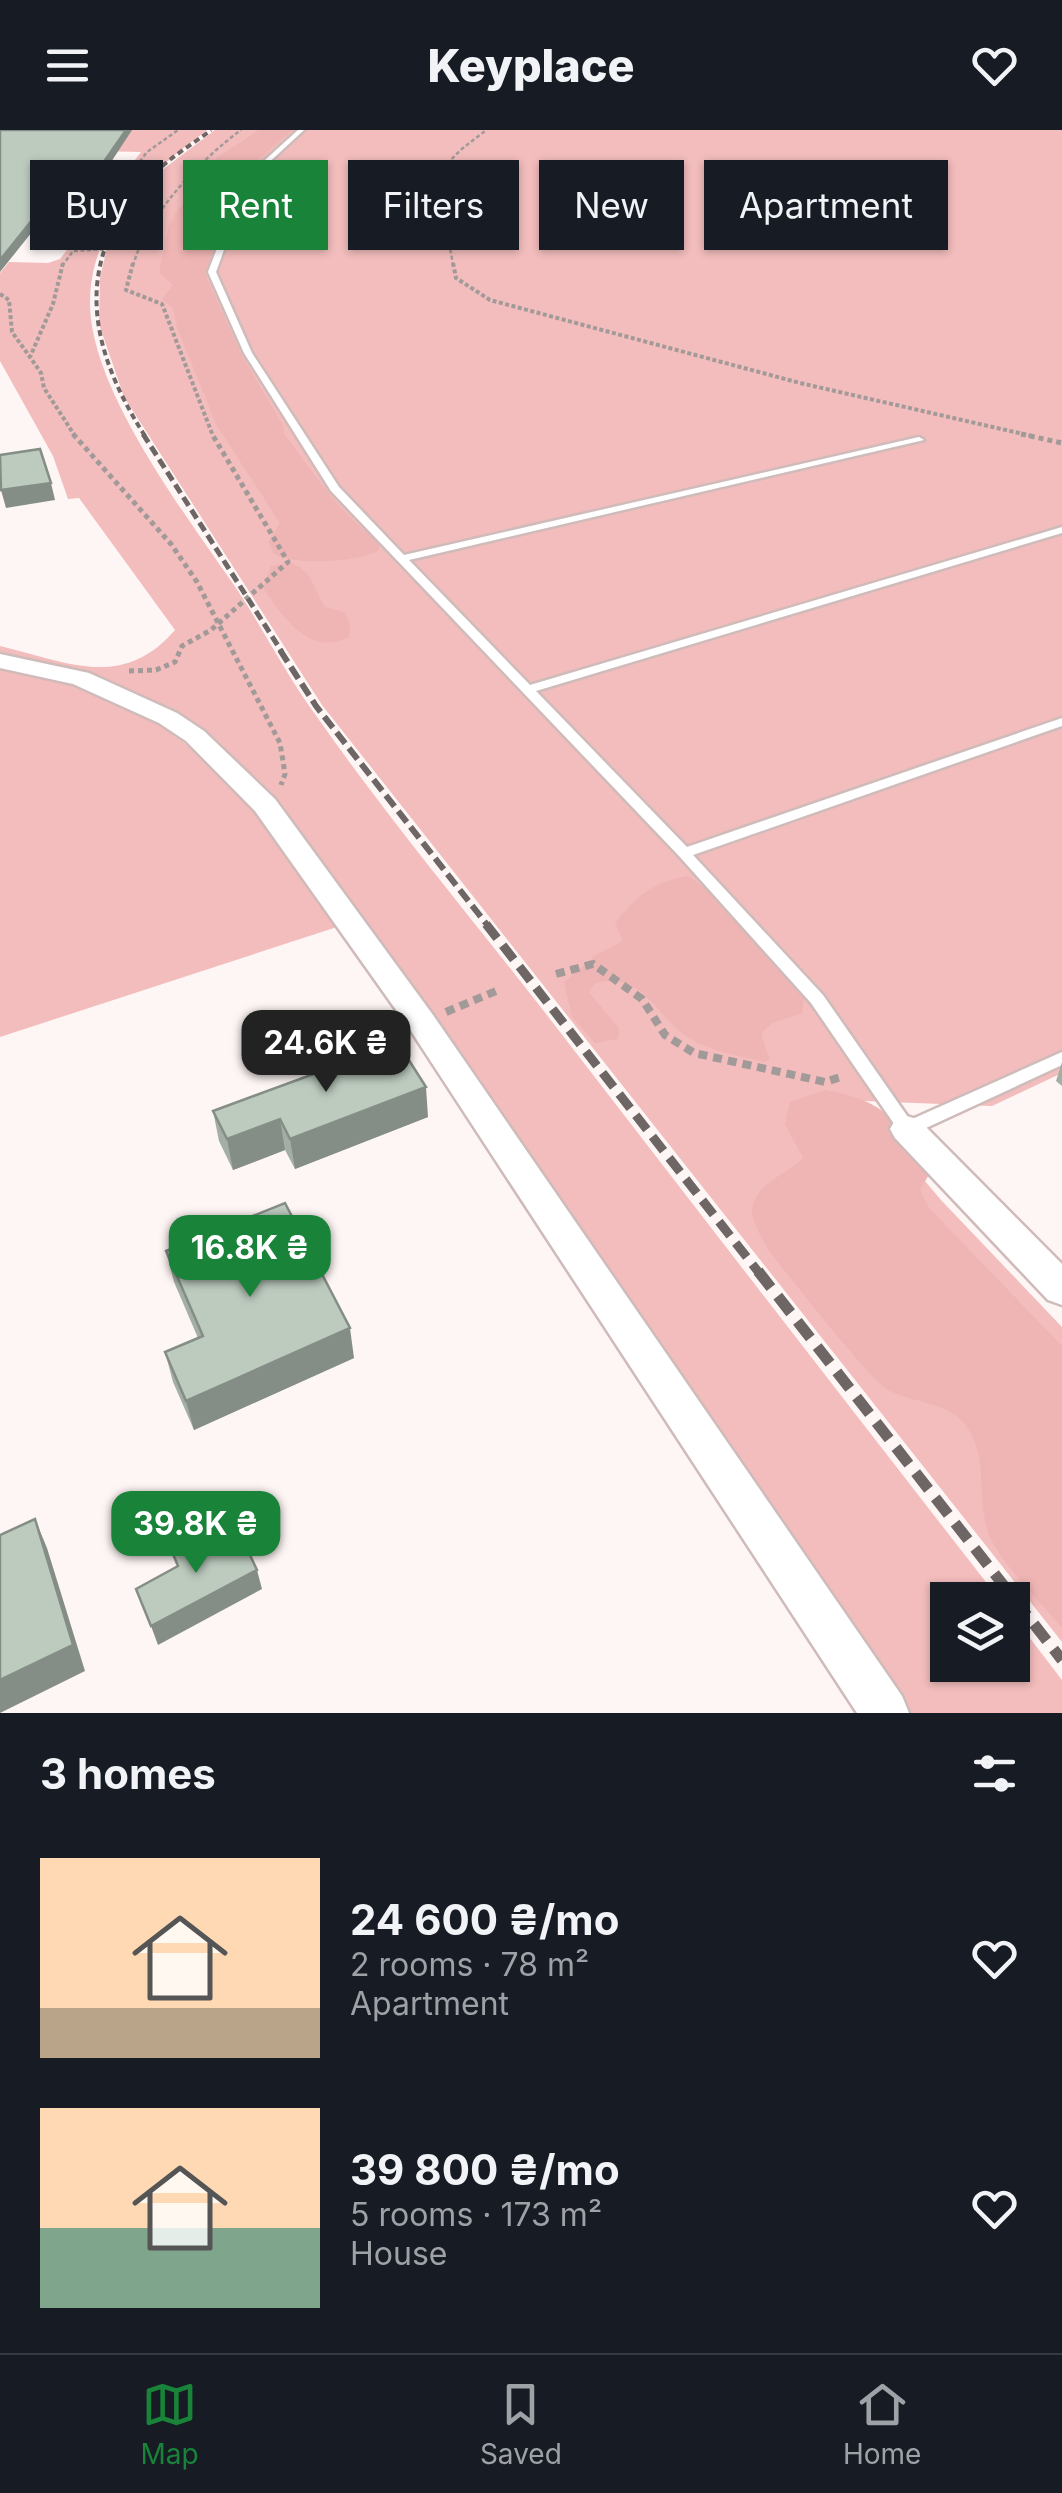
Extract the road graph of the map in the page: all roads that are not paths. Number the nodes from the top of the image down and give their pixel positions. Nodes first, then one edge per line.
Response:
1 (300, 130) edge
2 (919, 440) dead end
3 (1062, 530) edge
4 (405, 558) junction
5 (0, 662) edge
6 (528, 689) junction
7 (1062, 722) edge
8 (684, 853) junction
9 (1062, 1058) edge
10 (908, 1129) junction
11 (1062, 1288) edge
12 (885, 1713) edge

1 - 4 lane
2 - 4 lane
3 - 6 lane
4 - 6 lane
5 - 12 street
6 - 8 lane
7 - 8 lane
8 - 10 lane
9 - 10 lane
10 - 11 street

